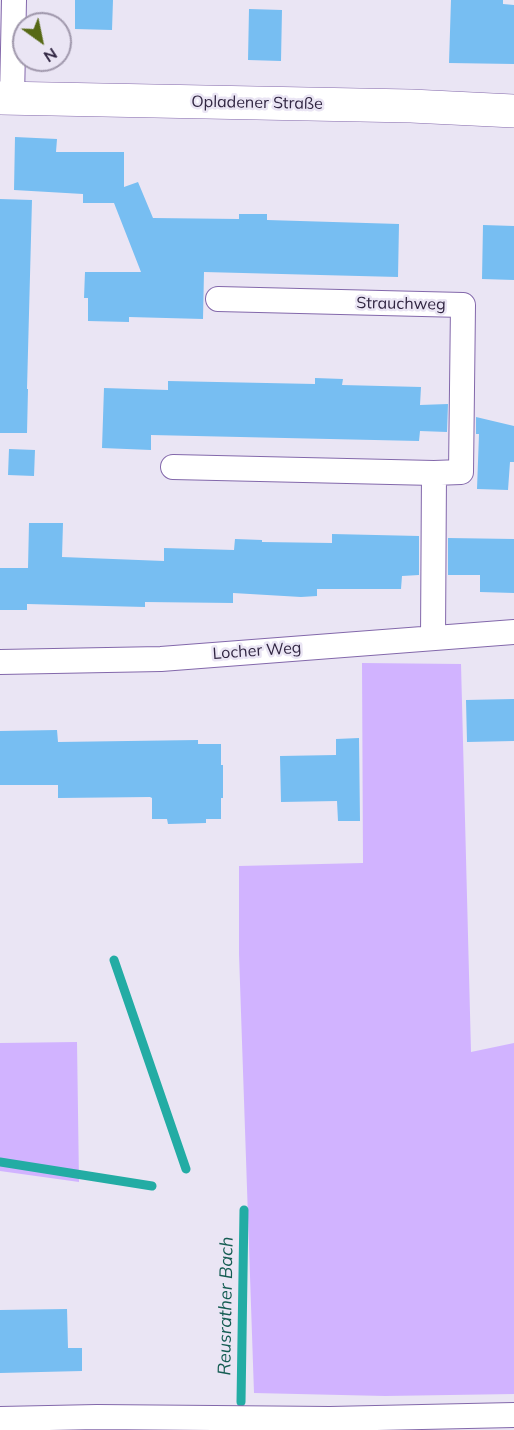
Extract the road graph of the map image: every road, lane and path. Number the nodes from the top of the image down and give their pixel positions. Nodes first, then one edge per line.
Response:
1 (14, 0) edge
2 (6, 98) edge
3 (514, 111) edge
4 (218, 299) dead end
5 (173, 467) dead end
6 (434, 473) junction
7 (514, 632) edge
8 (433, 638) junction
9 (0, 662) edge
10 (514, 1415) edge
11 (0, 1419) edge
12 (97, 1423) edge
13 (289, 1425) edge

1 - 2 street
2 - 3 main road, Opladener Straße
4 - 6 street, Strauchweg
5 - 6 street, Strauchweg
6 - 8 street
7 - 8 street, Locher Weg
8 - 9 street, Locher Weg
10 - 13 street
11 - 12 street
12 - 13 street

